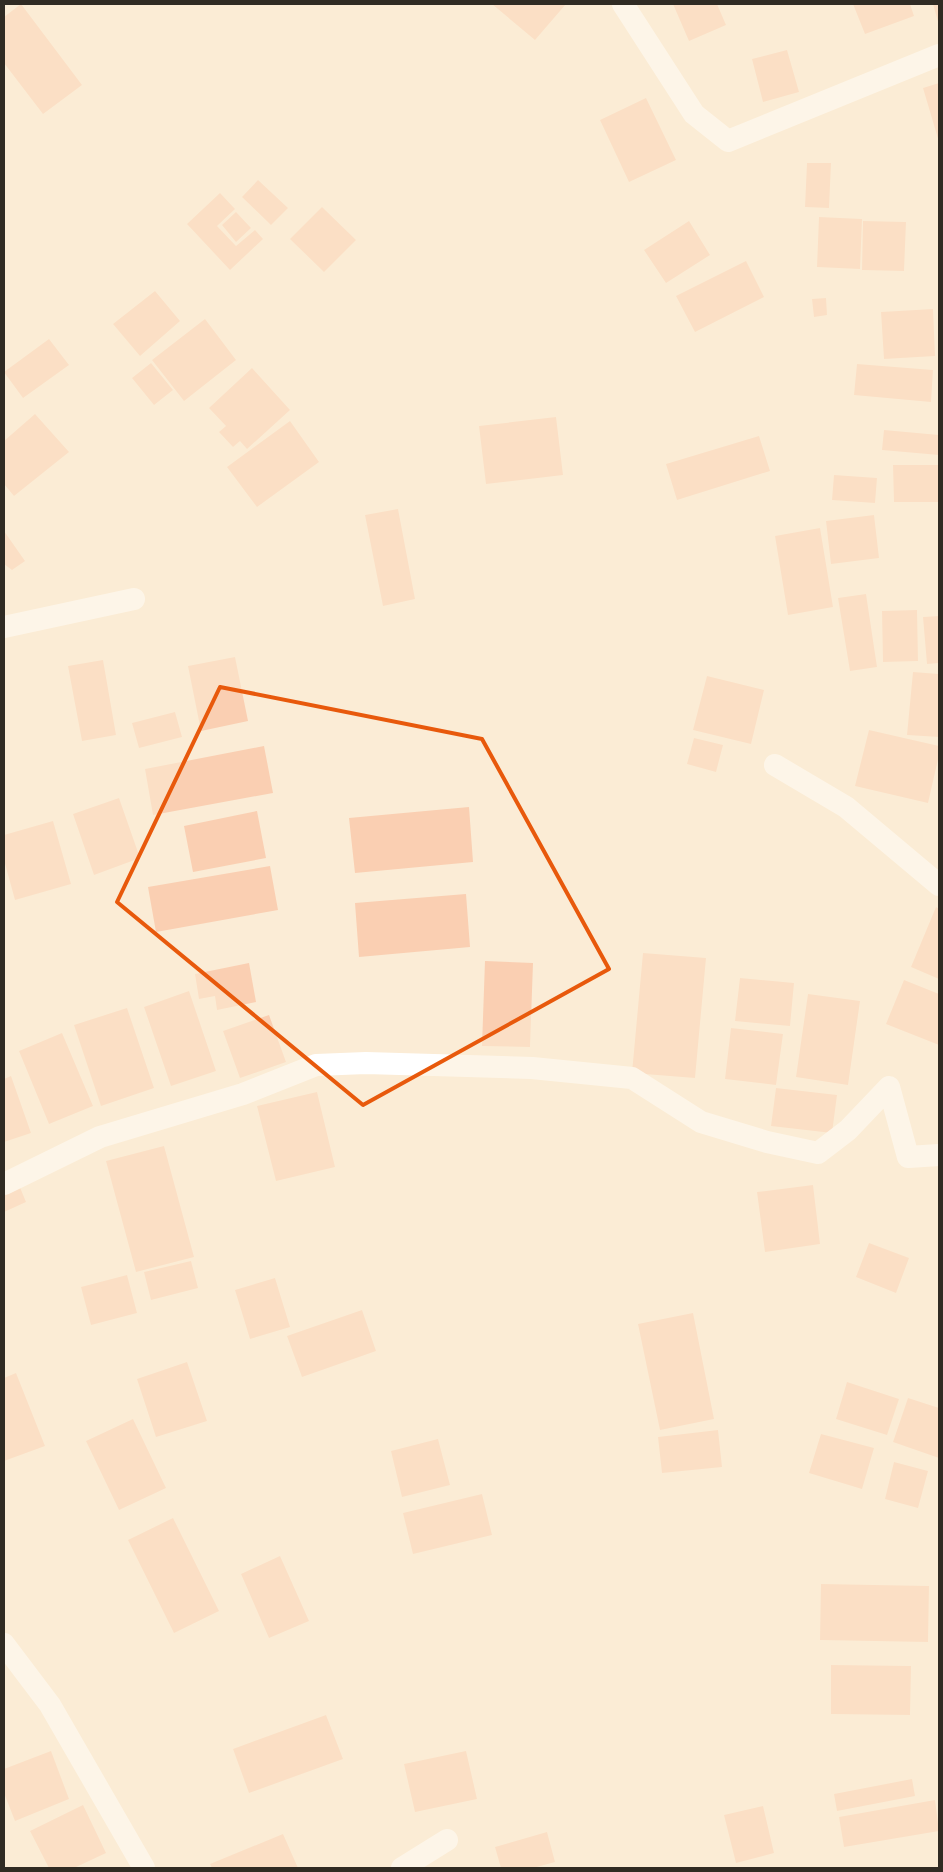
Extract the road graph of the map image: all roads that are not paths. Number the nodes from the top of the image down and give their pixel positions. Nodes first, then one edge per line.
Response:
1 (623, 4) edge
2 (939, 55) edge
3 (134, 599) dead end
4 (4, 627) edge
5 (775, 765) dead end
6 (939, 886) edge
7 (939, 1155) edge
8 (4, 1184) edge
9 (4, 1644) edge
10 (447, 1840) dead end
11 (144, 1868) edge
12 (402, 1868) edge

1 - 2 street
3 - 4 street
5 - 6 street
7 - 8 street
9 - 11 street
10 - 12 street

